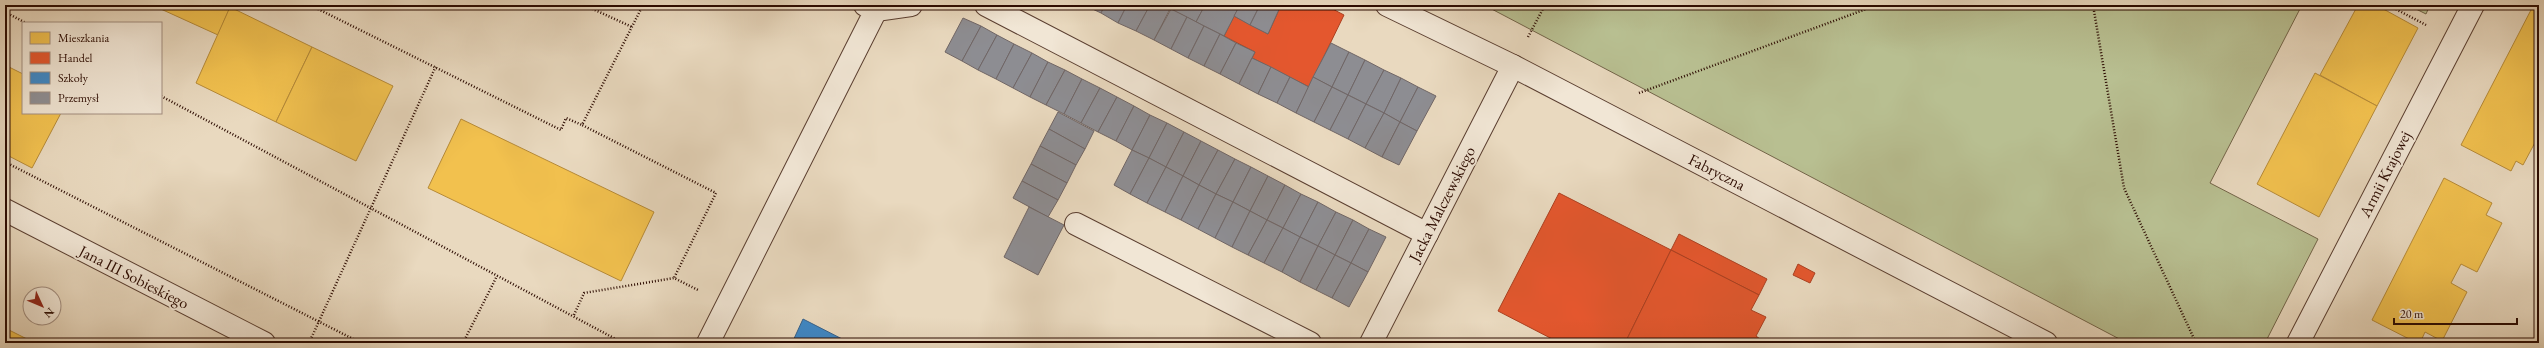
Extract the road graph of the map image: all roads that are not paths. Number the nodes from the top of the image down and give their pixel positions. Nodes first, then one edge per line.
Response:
1 (911, 5) edge
2 (986, 5) edge
3 (1387, 5) edge
4 (2473, 5) edge
5 (871, 8) edge
6 (1513, 66) junction
7 (5, 210) edge
8 (1076, 224) dead end
9 (1427, 234) junction
10 (264, 343) edge
11 (708, 343) edge
12 (1310, 343) edge
13 (1372, 343) edge
14 (2046, 343) edge
15 (2298, 343) edge

1 - 5 street
2 - 9 street
3 - 6 street, Fabryczna
4 - 15 street, Armii Krajowej
5 - 11 street
6 - 9 street, Jacka Malczewskiego
6 - 14 street, Fabryczna
7 - 10 street, Jana III Sobieskiego
8 - 12 street
9 - 13 street, Jacka Malczewskiego

